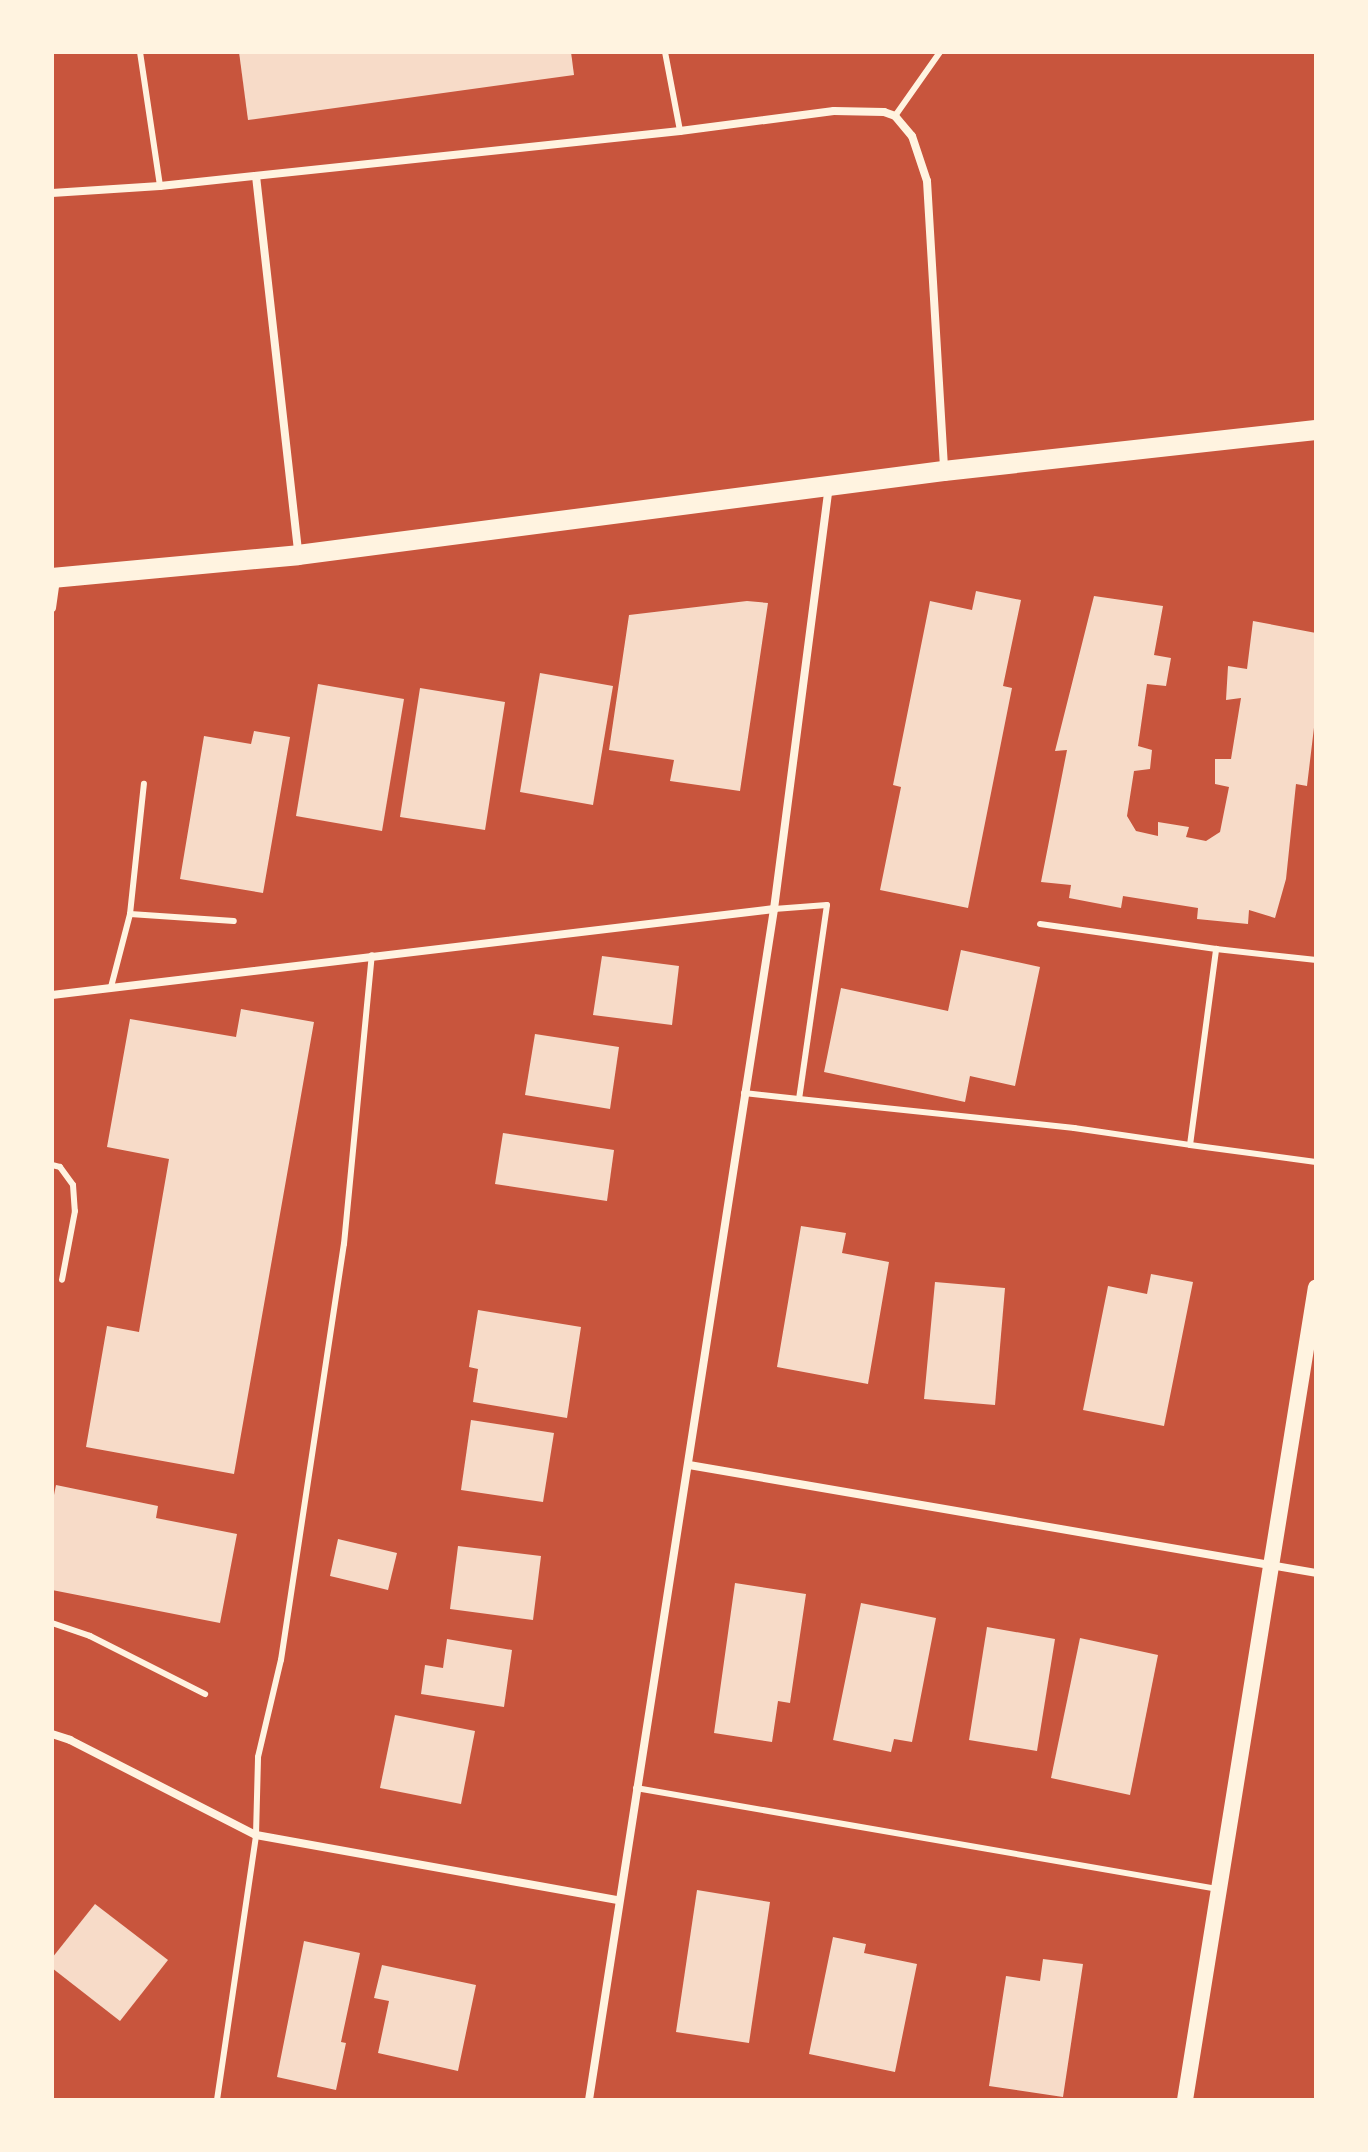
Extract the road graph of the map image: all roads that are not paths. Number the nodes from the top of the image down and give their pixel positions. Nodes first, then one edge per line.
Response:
1 (140, 52) edge
2 (665, 52) edge
3 (940, 52) edge
4 (895, 116) junction
5 (680, 131) junction
6 (256, 176) junction
7 (160, 186) junction
8 (52, 193) edge
9 (1316, 430) edge
10 (944, 471) junction
11 (829, 486) junction
12 (298, 555) junction
13 (54, 578) edge
14 (52, 608) edge
15 (144, 784) dead end
16 (774, 909) junction
17 (130, 914) junction
18 (234, 921) dead end
19 (1040, 924) dead end
20 (1216, 949) junction
21 (372, 955) junction
22 (1316, 960) edge
23 (111, 987) junction
24 (52, 995) edge
25 (744, 1093) junction
26 (799, 1099) junction
27 (1190, 1145) junction
28 (1316, 1162) edge
29 (52, 1165) edge
30 (62, 1280) dead end
31 (1316, 1287) edge
32 (689, 1465) junction
33 (1273, 1565) junction
34 (1316, 1573) edge
35 (52, 1623) edge
36 (205, 1694) dead end
37 (52, 1734) edge
38 (636, 1788) junction
39 (256, 1835) junction
40 (1218, 1889) junction
41 (619, 1900) junction
42 (217, 2100) edge
43 (589, 2100) edge
44 (1185, 2100) edge

1 - 7 lane
2 - 5 lane
3 - 4 lane
4 - 5 street
4 - 10 street
5 - 6 street
6 - 7 street
6 - 12 street
7 - 8 street
9 - 10 main road
10 - 11 main road
11 - 12 main road
11 - 16 street
12 - 13 main road
13 - 14 street
15 - 17 lane
16 - 21 street
16 - 25 street
16 - 26 lane
17 - 18 lane
17 - 23 lane
19 - 20 lane
20 - 22 lane
20 - 27 lane
21 - 23 street
21 - 39 lane
23 - 24 street
25 - 26 lane
25 - 32 street
26 - 27 lane
27 - 28 lane
29 - 30 lane
31 - 33 main road
32 - 33 street
32 - 38 street
33 - 34 street
33 - 40 main road
35 - 36 lane
37 - 39 street
38 - 40 lane
38 - 41 street
39 - 41 street
39 - 42 lane
40 - 44 main road
41 - 43 street

